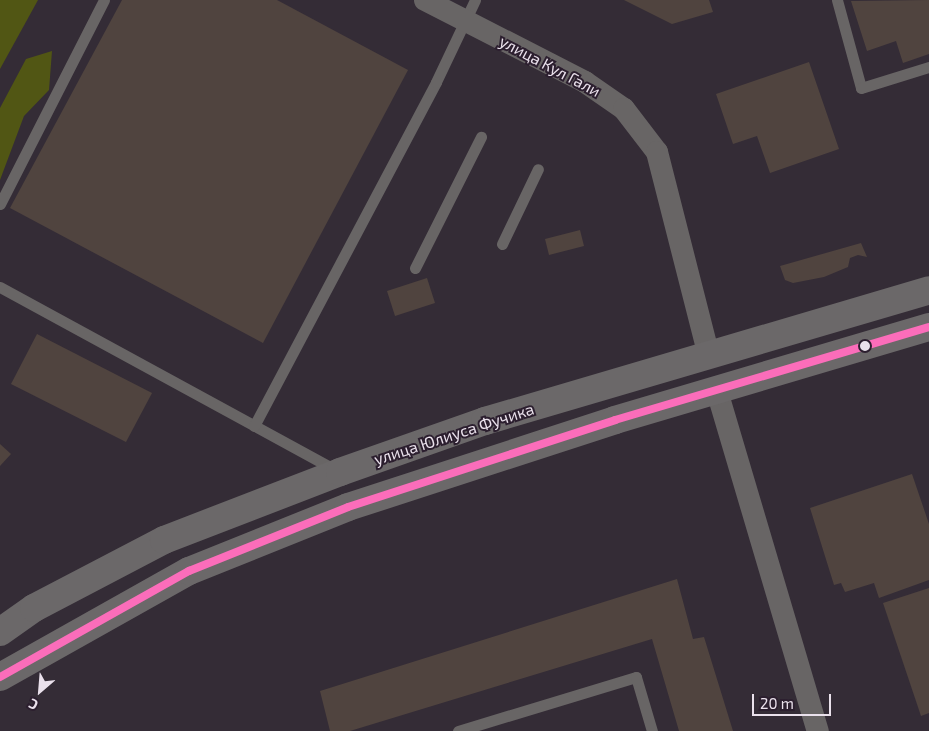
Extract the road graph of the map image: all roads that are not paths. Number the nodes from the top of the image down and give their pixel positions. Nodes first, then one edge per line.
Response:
1 (104, 0) edge
2 (426, 0) edge
3 (475, 0) edge
4 (837, 0) edge
5 (465, 21) junction
6 (929, 67) edge
7 (481, 137) dead end
8 (538, 169) dead end
9 (0, 204) edge
10 (502, 244) dead end
11 (415, 268) dead end
12 (0, 287) edge
13 (929, 290) edge
14 (929, 327) edge
15 (709, 356) junction
16 (717, 392) junction
17 (254, 426) junction
18 (340, 472) junction
19 (0, 632) edge
20 (0, 677) edge
21 (458, 731) edge
22 (652, 731) edge
23 (818, 731) edge

1 - 9 lane
2 - 5 street, улица Кул Гали
3 - 5 lane
4 - 6 lane
5 - 15 street, улица Кул Гали
5 - 17 lane
7 - 11 lane
8 - 10 lane
12 - 17 lane
13 - 15 main road, улица Юлиуса Фучика
14 - 16 main road
15 - 16 main road, улица Кул Гали
15 - 18 main road, улица Юлиуса Фучика
16 - 20 main road
16 - 23 street, улица Кул Гали
17 - 18 lane
18 - 19 main road, улица Юлиуса Фучика
21 - 22 lane

